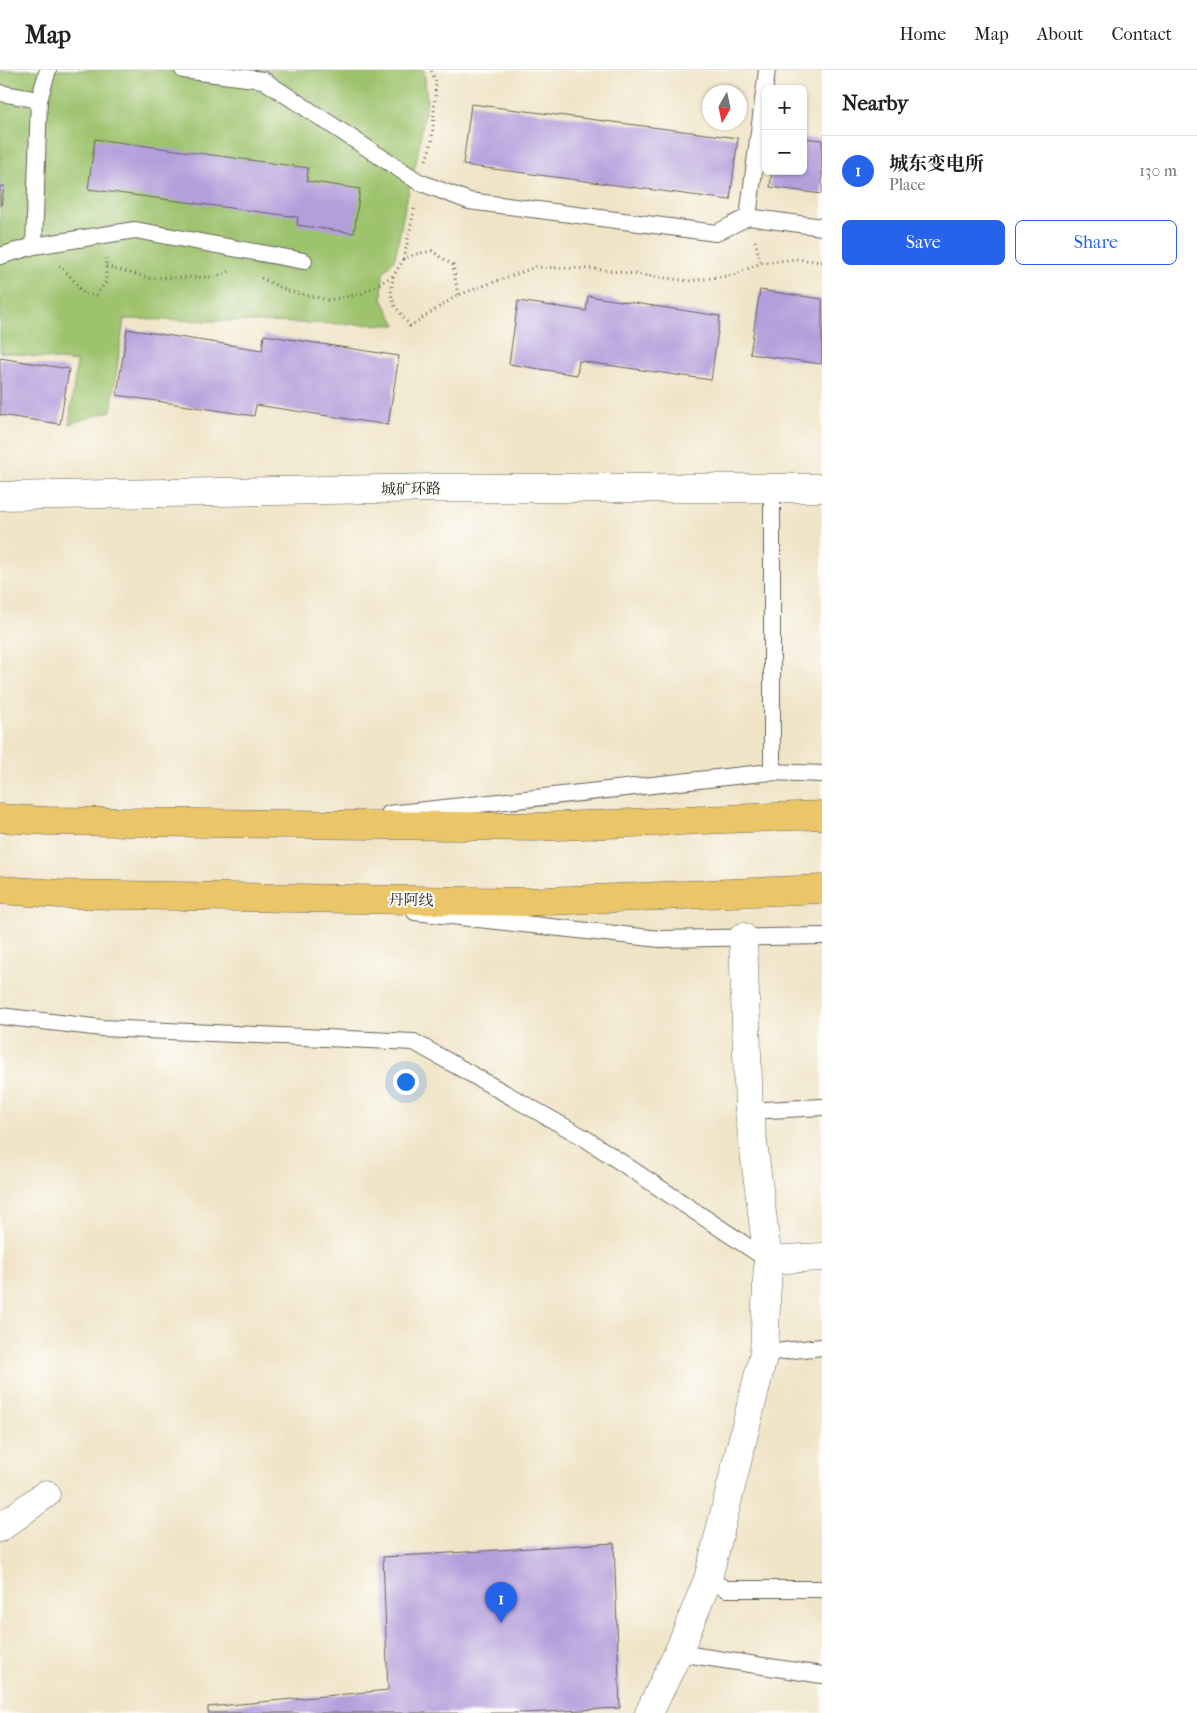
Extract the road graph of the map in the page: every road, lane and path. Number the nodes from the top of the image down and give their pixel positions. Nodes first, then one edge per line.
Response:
1 (48, 70) edge
2 (183, 70) edge
3 (767, 70) edge
4 (0, 93) edge
5 (39, 100) junction
6 (748, 217) junction
7 (822, 226) edge
8 (106, 234) junction
9 (34, 246) junction
10 (0, 256) edge
11 (304, 261) dead end
12 (822, 262) edge
13 (51, 263) dead end
14 (392, 276) dead end
15 (772, 488) junction
16 (822, 488) edge
17 (0, 496) edge
18 (772, 772) junction
19 (822, 774) edge
20 (822, 815) edge
21 (0, 818) edge
22 (300, 824) junction
23 (822, 889) edge
24 (0, 890) edge
25 (286, 898) junction
26 (822, 936) edge
27 (742, 937) junction
28 (0, 1016) edge
29 (822, 1107) edge
30 (749, 1111) junction
31 (822, 1257) edge
32 (768, 1260) junction
33 (822, 1347) edge
34 (764, 1353) junction
35 (46, 1494) dead end
36 (0, 1528) edge
37 (708, 1579) junction
38 (822, 1588) edge
39 (678, 1653) junction
40 (822, 1675) edge
41 (649, 1713) edge

1 - 5 lane
2 - 6 lane
3 - 6 lane
4 - 5 lane
5 - 9 lane
6 - 7 lane
8 - 9 lane
8 - 11 lane
8 - 13 path
9 - 10 lane
12 - 14 path
15 - 16 street, 城矿环路
15 - 17 street, 城矿环路
15 - 18 lane
18 - 19 lane
18 - 22 lane
20 - 22 highway
21 - 22 highway
23 - 25 highway, 丹阿线
24 - 25 highway, 丹阿线
25 - 27 lane
26 - 27 lane
27 - 30 street
28 - 32 lane
29 - 30 lane
30 - 32 street
31 - 32 street
32 - 34 street
33 - 34 lane
34 - 37 street
35 - 36 street
37 - 38 lane
37 - 39 street
39 - 40 lane
39 - 41 street

